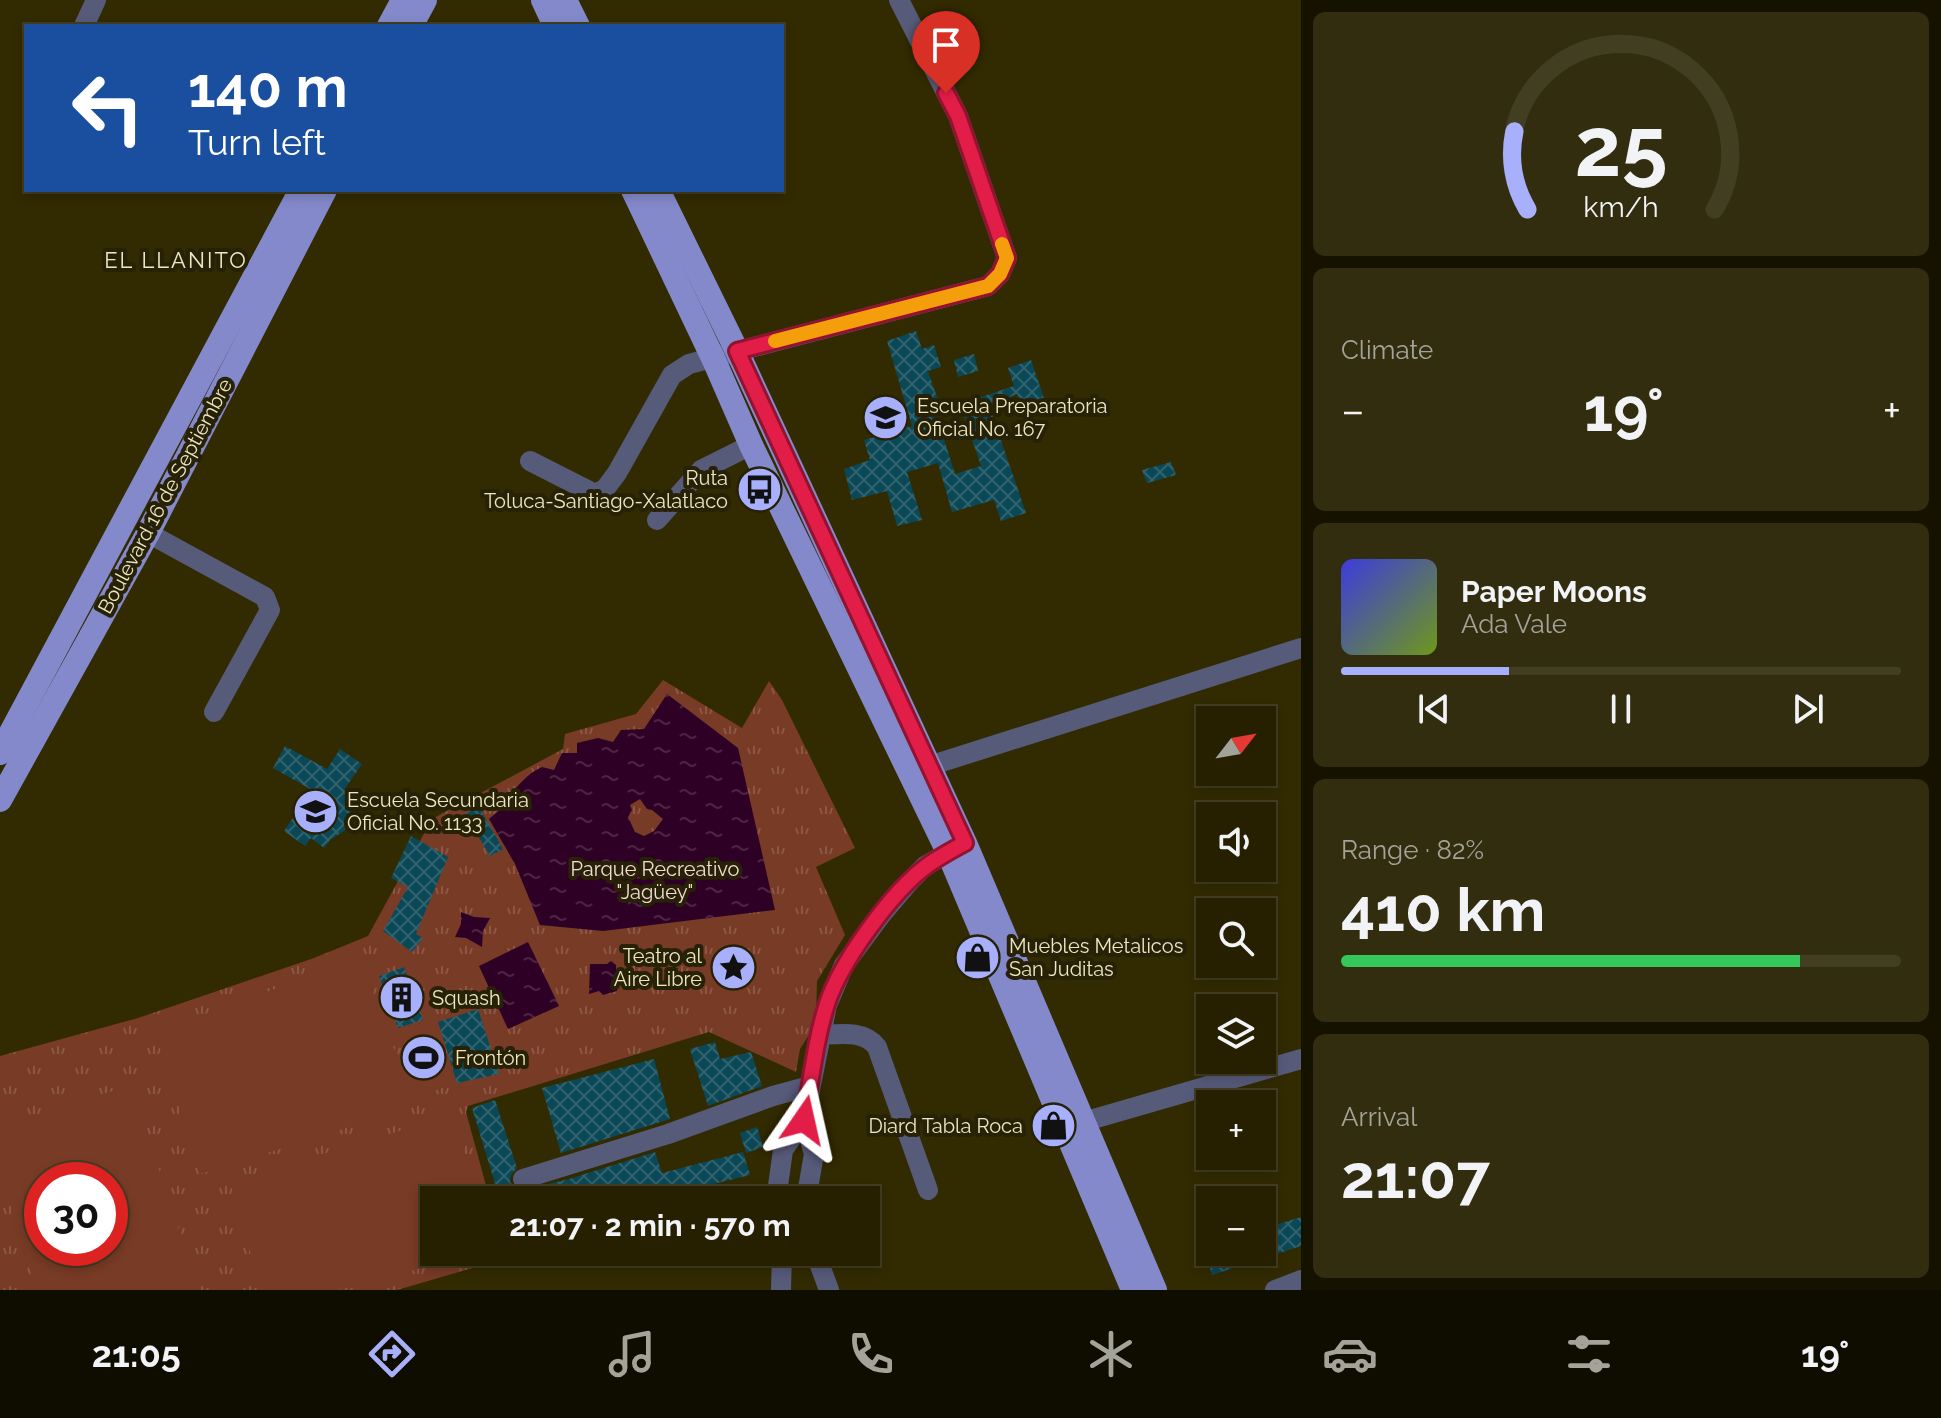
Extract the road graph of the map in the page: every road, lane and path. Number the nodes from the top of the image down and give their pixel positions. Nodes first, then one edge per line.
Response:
1 (96, 0) edge
2 (403, 0) edge
3 (425, 0) edge
4 (543, 0) edge
5 (565, 0) edge
6 (899, 0) edge
7 (85, 24) edge
8 (390, 24) edge
9 (412, 24) edge
10 (554, 24) edge
11 (577, 24) edge
12 (300, 192) edge
13 (324, 192) edge
14 (634, 192) edge
15 (659, 192) edge
16 (230, 347) junction
17 (737, 351) junction
18 (713, 358) junction
19 (751, 445) junction
20 (530, 461) dead end
21 (657, 520) dead end
22 (148, 533) junction
23 (1301, 648) edge
24 (214, 712) dead end
25 (0, 753) edge
26 (929, 766) junction
27 (0, 800) edge
28 (956, 848) junction
29 (821, 1035) junction
30 (1301, 1059) edge
31 (810, 1086) junction
32 (804, 1120) junction
33 (1083, 1122) junction
34 (523, 1179) dead end
35 (778, 1186) edge
36 (808, 1186) edge
37 (928, 1190) dead end
38 (782, 1266) edge
39 (820, 1266) edge
40 (1133, 1284) edge
41 (1299, 1284) edge
42 (781, 1290) edge
43 (829, 1290) edge
44 (1155, 1290) edge
45 (1275, 1290) edge

1 - 7 street
2 - 8 main road
3 - 9 main road
4 - 10 main road
5 - 11 main road
6 - 17 street
12 - 16 main road, Boulevard 16 de Septiembre
13 - 16 main road, Boulevard 16 de Septiembre
14 - 18 main road
15 - 17 main road
16 - 22 main road, Boulevard 16 de Septiembre
16 - 25 main road, Boulevard 16 de Septiembre
17 - 18 street
17 - 26 main road
18 - 19 main road
18 - 20 street
19 - 21 street
19 - 28 main road
22 - 24 street
22 - 27 main road, Boulevard 16 de Septiembre
23 - 26 street
26 - 28 main road
28 - 29 street
28 - 33 main road
28 - 40 main road
29 - 31 street
29 - 37 street
30 - 33 street
31 - 32 street
31 - 34 street
32 - 35 street
32 - 36 street
33 - 44 main road
38 - 42 street
39 - 43 street
41 - 45 street

